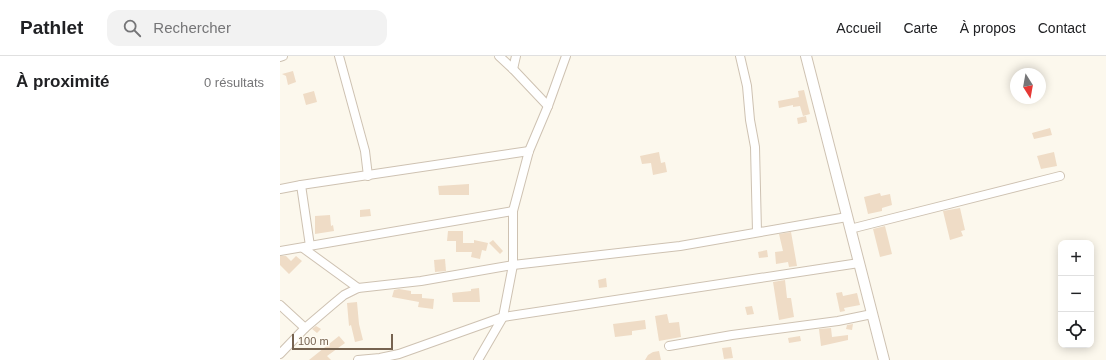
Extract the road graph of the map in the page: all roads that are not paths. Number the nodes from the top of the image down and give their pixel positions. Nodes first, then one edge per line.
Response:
1 (280, 56) edge
2 (283, 56) edge
3 (340, 56) edge
4 (499, 56) edge
5 (516, 56) edge
6 (566, 56) edge
7 (740, 56) edge
8 (806, 56) edge
9 (513, 69) junction
10 (548, 106) junction
11 (529, 151) junction
12 (368, 176) junction
13 (1060, 176) dead end
14 (301, 185) junction
15 (280, 190) edge
16 (513, 211) junction
17 (847, 217) junction
18 (850, 229) junction
19 (757, 232) junction
20 (306, 247) junction
21 (280, 252) edge
22 (859, 264) junction
23 (513, 265) junction
24 (358, 288) junction
25 (280, 305) edge
26 (872, 314) junction
27 (503, 317) junction
28 (305, 328) junction
29 (669, 346) dead end
30 (280, 354) edge
31 (358, 360) edge
32 (478, 360) edge
33 (884, 360) edge

1 - 2 street
3 - 12 street
4 - 9 street
5 - 9 street
6 - 10 street
7 - 19 street
8 - 17 street
9 - 10 street
10 - 11 street
11 - 12 street
11 - 16 street
12 - 14 street
13 - 18 street
14 - 15 street
14 - 20 street
16 - 20 street
16 - 23 street
17 - 18 street
17 - 19 street
18 - 22 street
19 - 23 street
20 - 21 street
20 - 24 street
22 - 26 street
22 - 27 street
23 - 24 street
23 - 27 street
24 - 28 street
25 - 28 street
26 - 29 street
26 - 33 street
27 - 31 street
27 - 32 street
28 - 30 street

